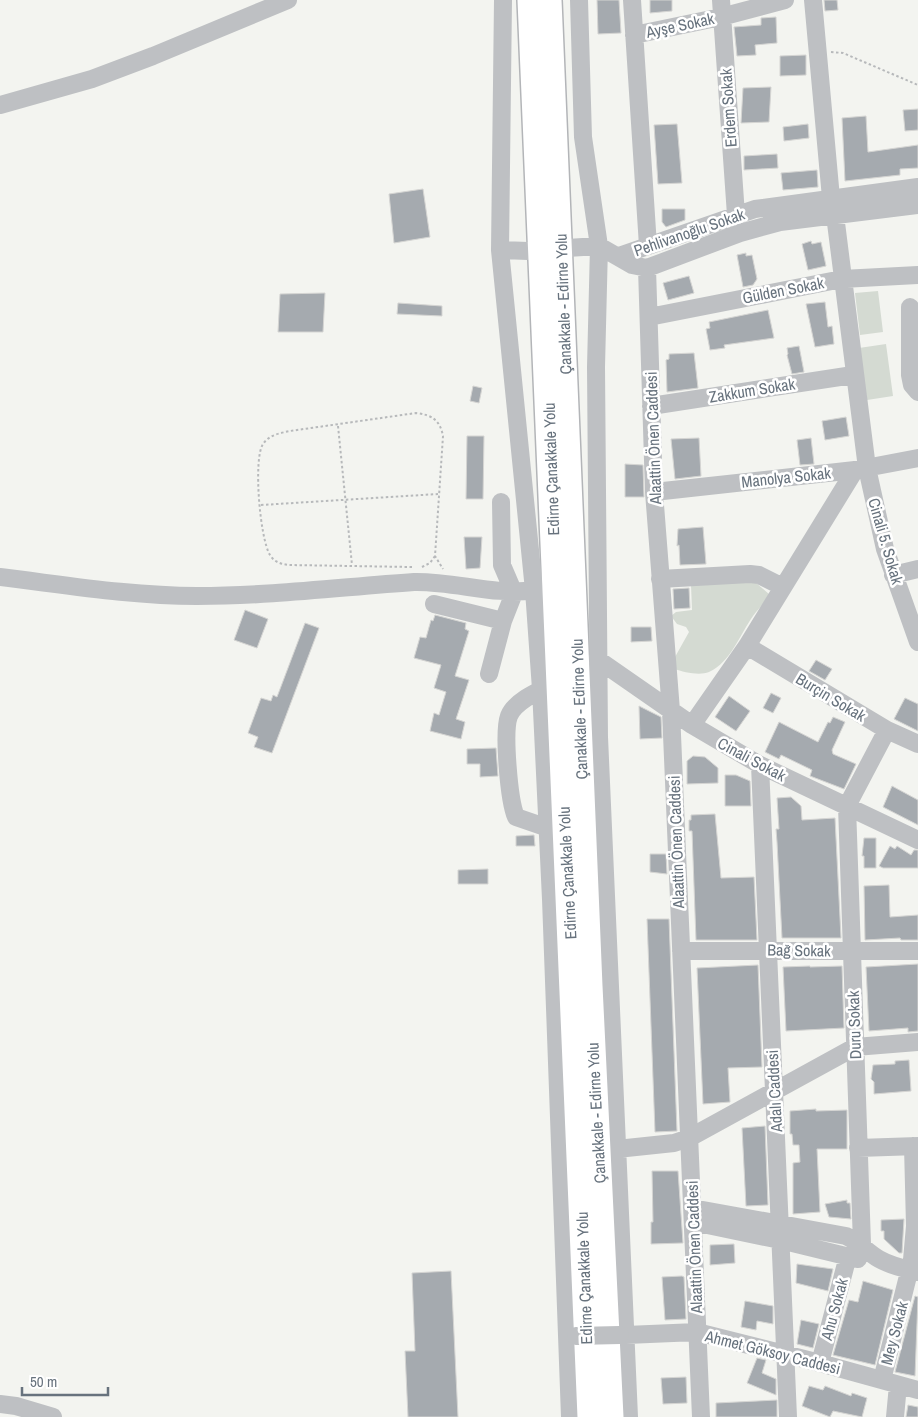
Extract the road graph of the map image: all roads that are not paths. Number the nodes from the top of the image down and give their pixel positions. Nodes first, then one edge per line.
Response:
1 (288, 0) edge
2 (502, 0) edge
3 (524, 0) edge
4 (530, 0) edge
5 (550, 0) edge
6 (557, 0) edge
7 (579, 0) edge
8 (632, 0) edge
9 (785, 0) edge
10 (813, 0) edge
11 (721, 8) edge
12 (634, 35) junction
13 (543, 65) junction
14 (0, 105) edge
15 (918, 186) edge
16 (918, 205) edge
17 (833, 207) junction
18 (736, 215) junction
19 (599, 246) junction
20 (648, 246) junction
21 (567, 248) dead end
22 (500, 250) junction
23 (528, 251) dead end
24 (619, 256) junction
25 (647, 268) junction
26 (918, 275) edge
27 (842, 278) junction
28 (910, 307) dead end
29 (649, 317) junction
30 (853, 375) junction
31 (918, 392) edge
32 (651, 406) junction
33 (918, 458) edge
34 (861, 469) junction
35 (654, 492) junction
36 (501, 502) dead end
37 (918, 569) edge
38 (893, 575) junction
39 (0, 577) edge
40 (660, 579) junction
41 (783, 587) junction
42 (534, 590) junction
43 (514, 593) junction
44 (434, 604) dead end
45 (503, 621) junction
46 (918, 642) edge
47 (747, 646) junction
48 (597, 660) junction
49 (489, 674) dead end
50 (550, 687) junction
51 (671, 711) junction
52 (692, 726) junction
53 (887, 730) junction
54 (918, 744) edge
55 (760, 765) junction
56 (847, 806) junction
57 (556, 828) junction
58 (918, 840) edge
59 (768, 950) junction
60 (918, 950) edge
61 (681, 951) junction
62 (850, 951) junction
63 (918, 1042) edge
64 (855, 1046) junction
65 (775, 1090) junction
66 (689, 1138) junction
67 (916, 1146) edge
68 (858, 1148) junction
69 (617, 1149) junction
70 (692, 1215) junction
71 (780, 1232) junction
72 (862, 1244) junction
73 (848, 1256) junction
74 (913, 1279) edge
75 (576, 1310) junction
76 (697, 1332) junction
77 (617, 1335) junction
78 (576, 1336) dead end
79 (786, 1354) junction
80 (820, 1363) junction
81 (890, 1382) junction
82 (918, 1390) edge
83 (0, 1404) edge
84 (53, 1417) edge
85 (570, 1417) edge
86 (590, 1417) edge
87 (610, 1417) edge
88 (629, 1417) edge
89 (701, 1417) edge
90 (788, 1417) edge
91 (895, 1417) edge

1 - 14 street
2 - 22 street
3 - 13 highway
4 - 13 highway, Edirne Çanakkale Yolu
5 - 13 highway, Çanakkale - Edirne Yolu
6 - 13 highway
7 - 19 street
8 - 12 street
9 - 11 street, Ayşe Sokak
10 - 17 street, Cinali 5. Sokak
11 - 12 street, Ayşe Sokak
11 - 18 street, Erdem Sokak
12 - 20 street
13 - 50 highway, Edirne Çanakkale Yolu
13 - 77 highway, Çanakkale - Edirne Yolu
15 - 17 street, Pehlivanoğlu Sokak
16 - 17 street, Pehlivanoğlu Sokak
17 - 18 street, Pehlivanoğlu Sokak
17 - 25 street, Pehlivanoğlu Sokak
17 - 27 street, Cinali 5. Sokak
18 - 20 street, Pehlivanoğlu Sokak
19 - 21 street
19 - 24 street
19 - 48 street
20 - 24 street, Pehlivanoğlu Sokak
22 - 23 street
22 - 42 street
24 - 25 street, Pehlivanoğlu Sokak
25 - 29 street, Alaattin Önen Caddesi
26 - 27 street, Gülden Sokak
27 - 29 street, Gülden Sokak
27 - 30 street, Cinali 5. Sokak
28 - 31 street
29 - 32 street, Alaattin Önen Caddesi
30 - 32 street, Zakkum Sokak
30 - 34 street, Cinali 5. Sokak
32 - 35 street, Alaattin Önen Caddesi
33 - 34 street, Manolya Sokak
34 - 35 street, Manolya Sokak
34 - 38 street, Cinali 5. Sokak
34 - 41 street
35 - 40 street, Alaattin Önen Caddesi
36 - 43 street
37 - 38 street
38 - 46 street, Cinali 5. Sokak
39 - 43 street
40 - 41 street
40 - 51 street, Alaattin Önen Caddesi
41 - 47 street
42 - 43 street
42 - 50 street
43 - 45 street
44 - 45 street
45 - 49 street
47 - 52 street
47 - 53 street, Burçin Sokak
48 - 51 street, Cinali Sokak
48 - 69 street
50 - 57 highway, Edirne Çanakkale Yolu
50 - 57 street
51 - 52 street, Cinali Sokak
51 - 61 street, Alaattin Önen Caddesi
52 - 55 street, Cinali Sokak
53 - 54 street, Burçin Sokak
53 - 56 street
55 - 56 street, Cinali Sokak
55 - 59 street, Adalı Caddesi
56 - 58 street, Cinali Sokak
56 - 62 street, Duru Sokak
57 - 75 highway, Edirne Çanakkale Yolu
59 - 61 street, Bağ Sokak
59 - 62 street, Bağ Sokak
59 - 65 street, Adalı Caddesi
60 - 62 street, Bağ Sokak
61 - 66 street, Alaattin Önen Caddesi
62 - 64 street, Duru Sokak
63 - 64 street
64 - 65 street
64 - 68 street, Duru Sokak
65 - 66 street
65 - 71 street, Adalı Caddesi
66 - 69 street
66 - 70 street, Alaattin Önen Caddesi
67 - 68 street
67 - 74 street, Mey Sokak
68 - 72 street, Duru Sokak
69 - 77 street
70 - 71 street
70 - 76 street, Alaattin Önen Caddesi
71 - 72 street
71 - 73 street
71 - 79 street, Adalı Caddesi
72 - 73 street
72 - 74 street
73 - 74 street
73 - 80 street, Ahu Sokak
74 - 81 street, Mey Sokak
75 - 85 street
75 - 86 highway, Edirne Çanakkale Yolu
76 - 77 street, Ahmet Göksoy Caddesi
76 - 79 street, Ahmet Göksoy Caddesi
76 - 89 street, Alaattin Önen Caddesi
77 - 78 street, Ahmet Göksoy Caddesi, bridge
77 - 87 highway, Çanakkale - Edirne Yolu
77 - 88 street
79 - 80 street, Ahmet Göksoy Caddesi
79 - 90 street, Adalı Caddesi
80 - 81 street, Ahmet Göksoy Caddesi
81 - 82 street, Ahmet Göksoy Caddesi
81 - 91 street, Mey Sokak
83 - 84 street

